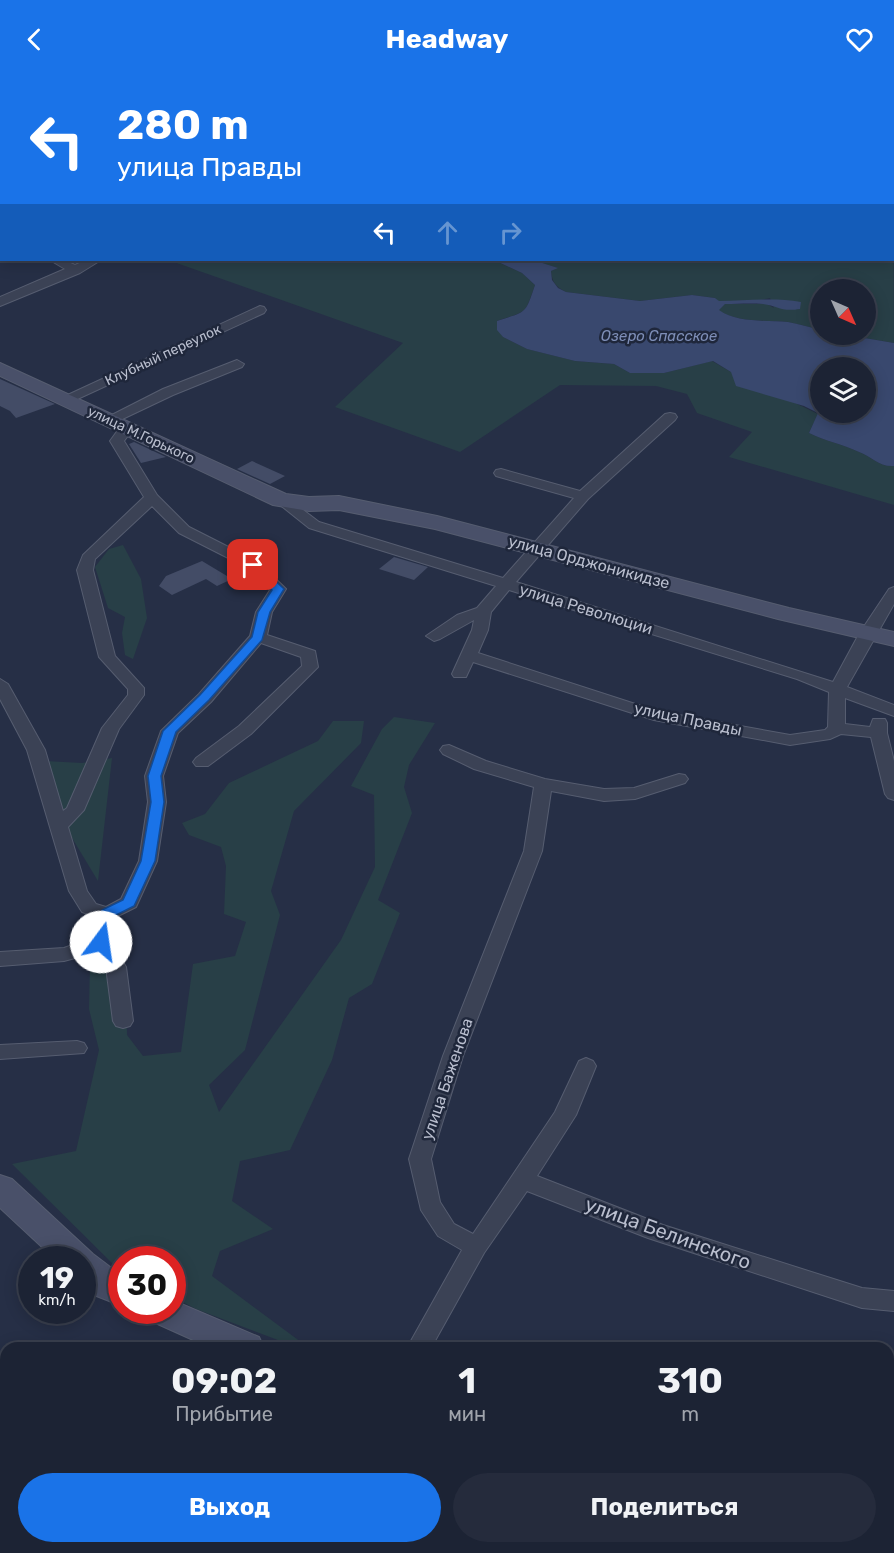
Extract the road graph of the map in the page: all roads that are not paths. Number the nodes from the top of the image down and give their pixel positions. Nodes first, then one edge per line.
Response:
1 (58, 261) edge
2 (93, 261) edge
3 (76, 270) junction
4 (0, 303) edge
5 (260, 310) dead end
6 (237, 364) dead end
7 (0, 369) edge
8 (66, 399) junction
9 (670, 417) dead end
10 (117, 424) junction
11 (501, 473) dead end
12 (583, 496) junction
13 (152, 498) junction
14 (281, 500) junction
15 (539, 548) junction
16 (508, 585) junction
17 (894, 592) edge
18 (483, 611) junction
19 (867, 634) junction
20 (434, 636) dead end
21 (258, 637) junction
22 (894, 639) edge
23 (467, 655) junction
24 (460, 674) dead end
25 (0, 684) edge
26 (837, 690) junction
27 (887, 709) edge
28 (837, 728) junction
29 (878, 734) junction
30 (449, 750) dead end
31 (202, 762) dead end
32 (680, 779) dead end
33 (543, 784) junction
34 (894, 794) edge
35 (59, 826) junction
36 (107, 914) junction
37 (101, 942) junction
38 (0, 959) edge
39 (123, 1021) dead end
40 (77, 1048) dead end
41 (0, 1052) edge
42 (586, 1066) dead end
43 (524, 1180) junction
44 (0, 1188) edge
45 (64, 1246) edge
46 (476, 1247) junction
47 (96, 1276) edge
48 (108, 1286) edge
49 (894, 1301) edge
50 (186, 1321) edge
51 (233, 1342) edge
52 (422, 1342) edge

1 - 3 street
2 - 3 street
3 - 4 street
5 - 8 street, Клубный переулок
6 - 10 street
7 - 8 street, улица М.Горького
8 - 10 street, улица М.Горького
9 - 12 street
10 - 13 street
10 - 14 street, улица М.Горького
11 - 12 street
12 - 15 street
13 - 21 street
13 - 35 street
14 - 15 street, улица Орджоникидзе
14 - 16 street, улица Революции
15 - 16 street
15 - 19 street, улица Орджоникидзе
16 - 18 street
16 - 26 street, улица Революции
17 - 19 street
18 - 20 street
18 - 23 street
19 - 22 street, улица Орджоникидзе
19 - 26 street
21 - 31 street
21 - 36 street
23 - 24 street
23 - 28 street, улица Правды
25 - 35 street
26 - 27 street, улица Революции
26 - 28 street
27 - 29 street
28 - 29 street, улица Правды
29 - 34 street
30 - 33 street
32 - 33 street
33 - 46 street, улица Баженова
35 - 36 street
36 - 37 street
37 - 38 street
37 - 39 street
40 - 41 street
42 - 43 street
43 - 46 street
43 - 49 street, улица Белинского
44 - 45 street
46 - 52 street
47 - 48 street
50 - 51 street

